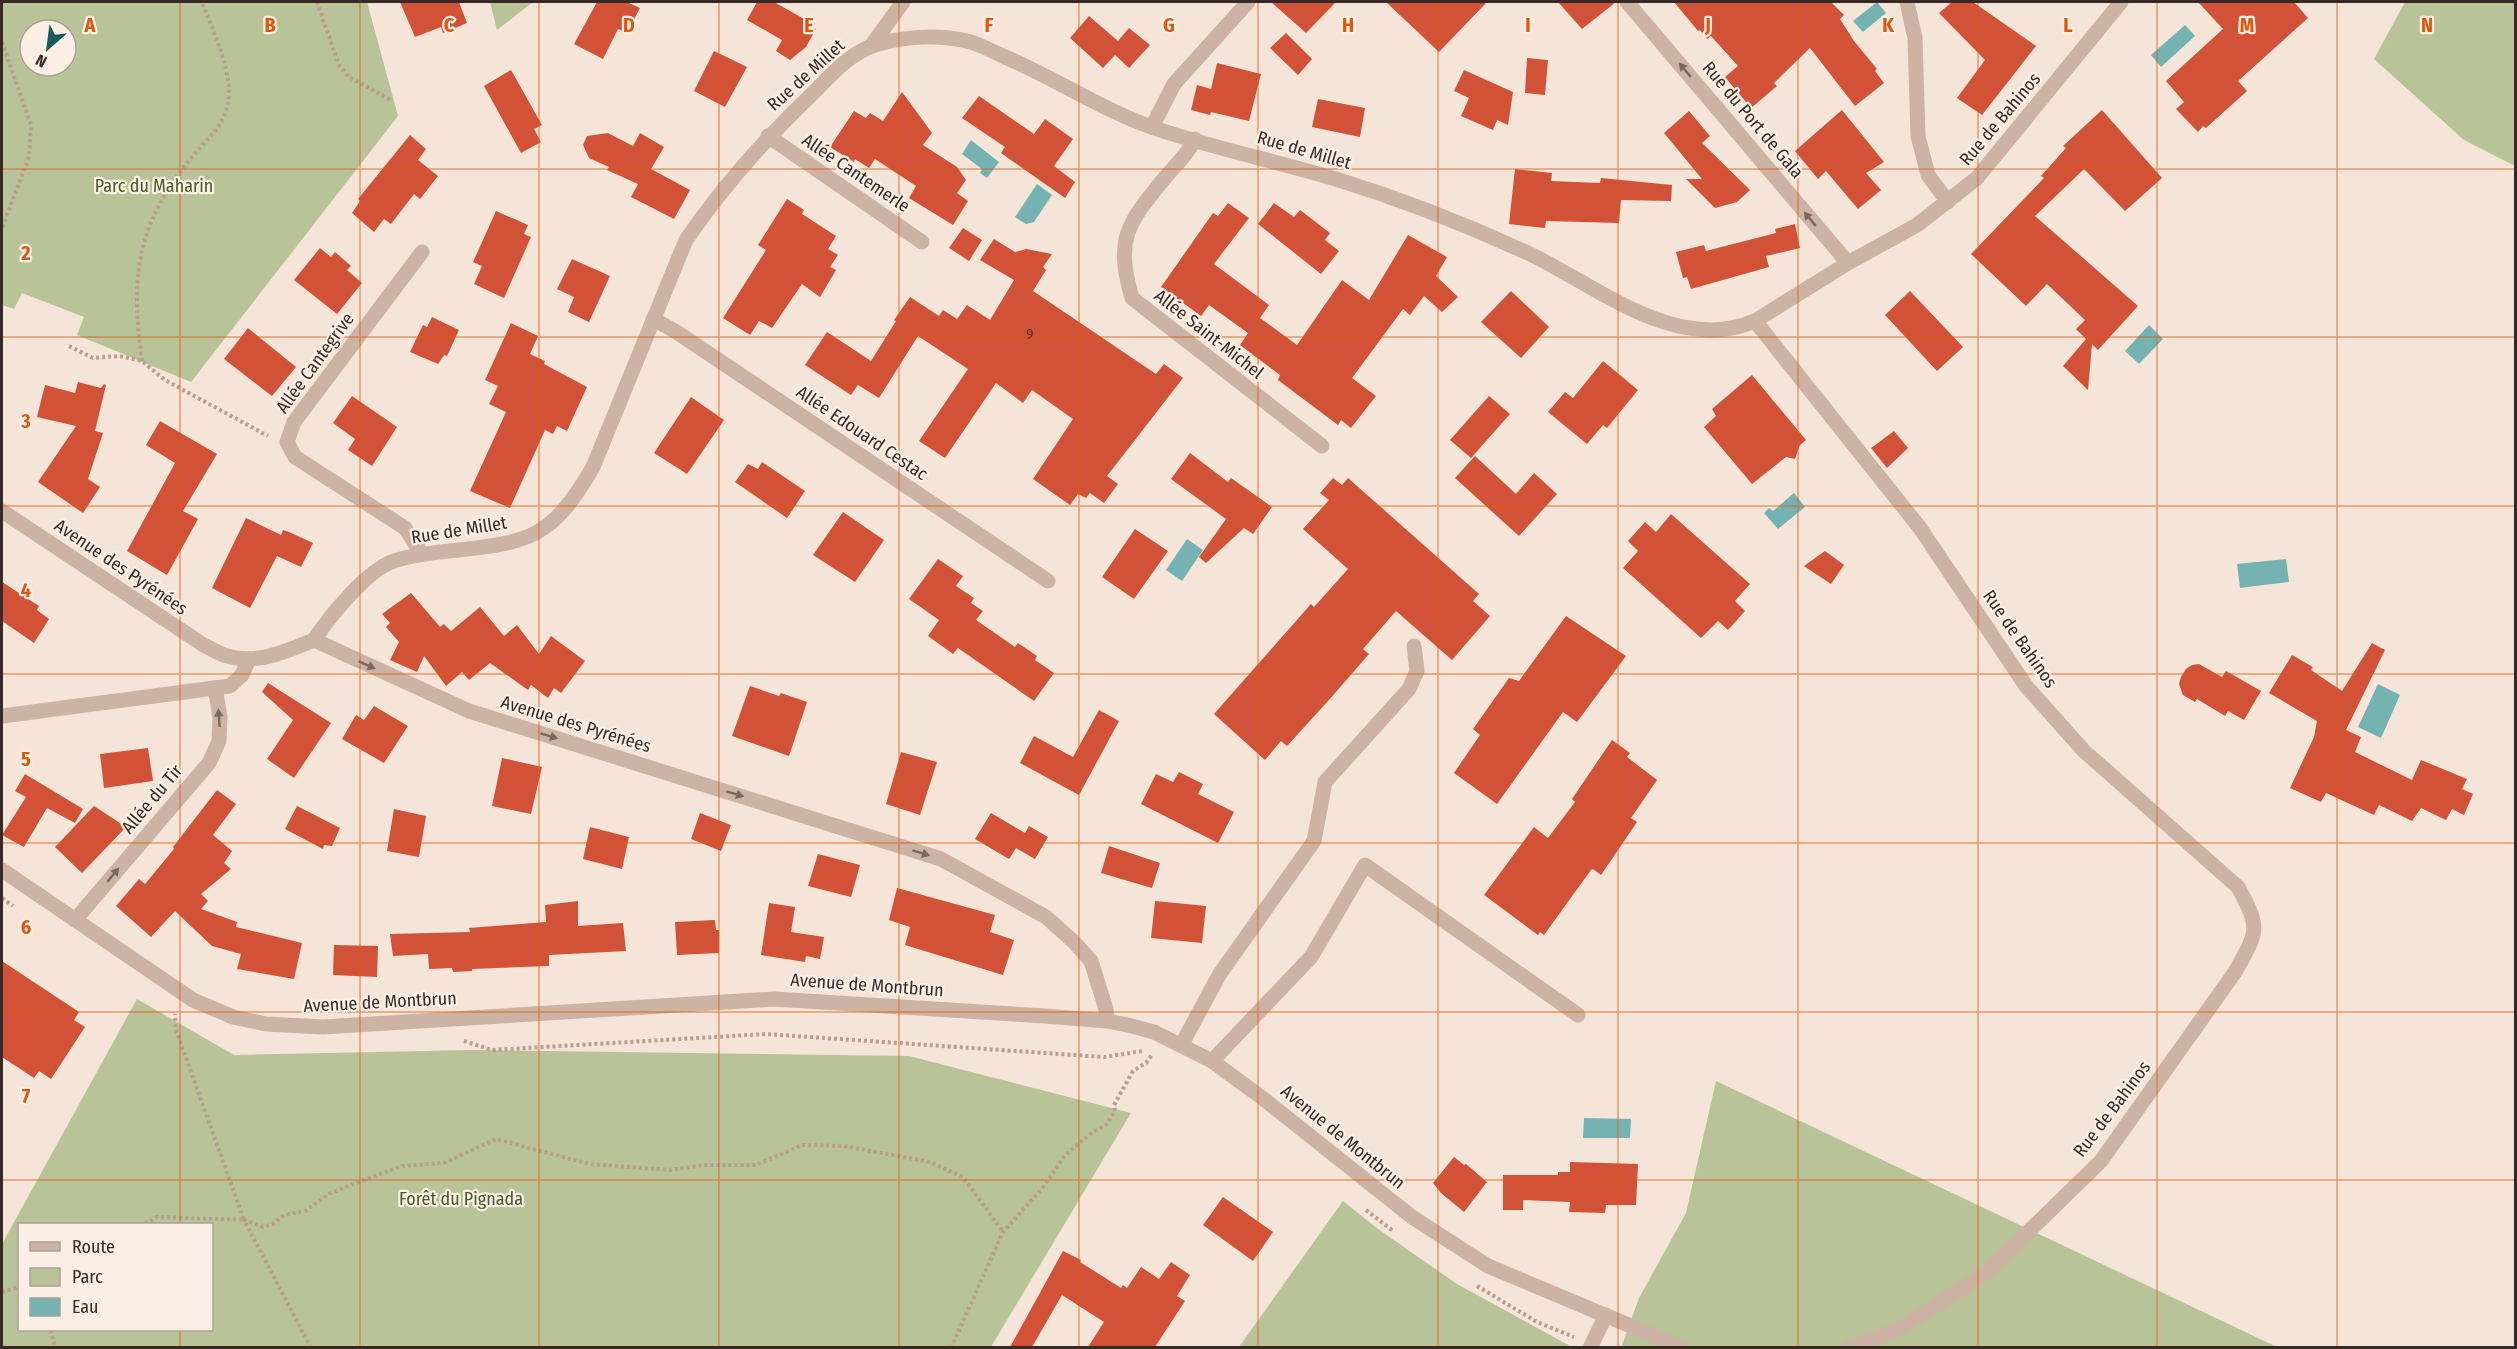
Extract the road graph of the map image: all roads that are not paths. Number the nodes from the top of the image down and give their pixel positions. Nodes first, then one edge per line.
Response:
1 (903, 2) edge
2 (1248, 2) edge
3 (1627, 2) edge
4 (1907, 2) edge
5 (2121, 2) edge
6 (871, 46) junction
7 (1152, 127) junction
8 (768, 136) junction
9 (1195, 140) junction
10 (1948, 202) junction
11 (922, 242) dead end
12 (422, 252) dead end
13 (1848, 263) junction
14 (653, 319) junction
15 (1755, 321) junction
16 (1322, 446) dead end
17 (2, 511) edge
18 (422, 554) junction
19 (1048, 581) dead end
20 (314, 640) junction
21 (1414, 646) dead end
22 (249, 659) junction
23 (215, 688) junction
24 (2, 716) edge
25 (2, 870) edge
26 (75, 920) junction
27 (1578, 1015) dead end
28 (1107, 1021) junction
29 (1182, 1044) junction
30 (1212, 1061) junction
31 (1606, 1315) junction
32 (1587, 1344) edge
33 (1683, 1347) edge
34 (1848, 1347) edge

1 - 6 street
2 - 7 street
13 -> 3 street, Rue du Port de Gala
4 - 10 street
5 - 10 street, Rue de Bahinos
6 - 7 street, Rue de Millet
6 - 8 street, Rue de Millet
7 - 9 street, Rue de Millet
8 - 11 street, Allée Cantemerle
8 - 14 street, Rue de Millet
9 - 15 street, Rue de Millet
9 - 16 street, Allée Saint-Michel
10 - 13 street, Rue de Bahinos
12 - 18 street, Allée Cantegrive
13 - 15 street, Rue de Bahinos
14 - 18 street, Rue de Millet
14 - 19 street, Allée Edouard Cestac
15 - 34 street, Rue de Bahinos
17 - 22 street, Avenue des Pyrénées
18 - 20 street, Rue de Millet
20 - 22 street, Avenue des Pyrénées
20 -> 28 street, Avenue des Pyrénées
21 - 29 street
22 - 23 street
23 - 24 street
26 -> 23 street, Allée du Tir
25 - 26 street, Avenue de Montbrun
26 - 28 street, Avenue de Montbrun
27 - 30 street
28 - 29 street, Avenue de Montbrun
29 - 30 street, Avenue de Montbrun
30 - 31 street, Avenue de Montbrun
31 - 32 street
31 - 33 street, Avenue de Montbrun

